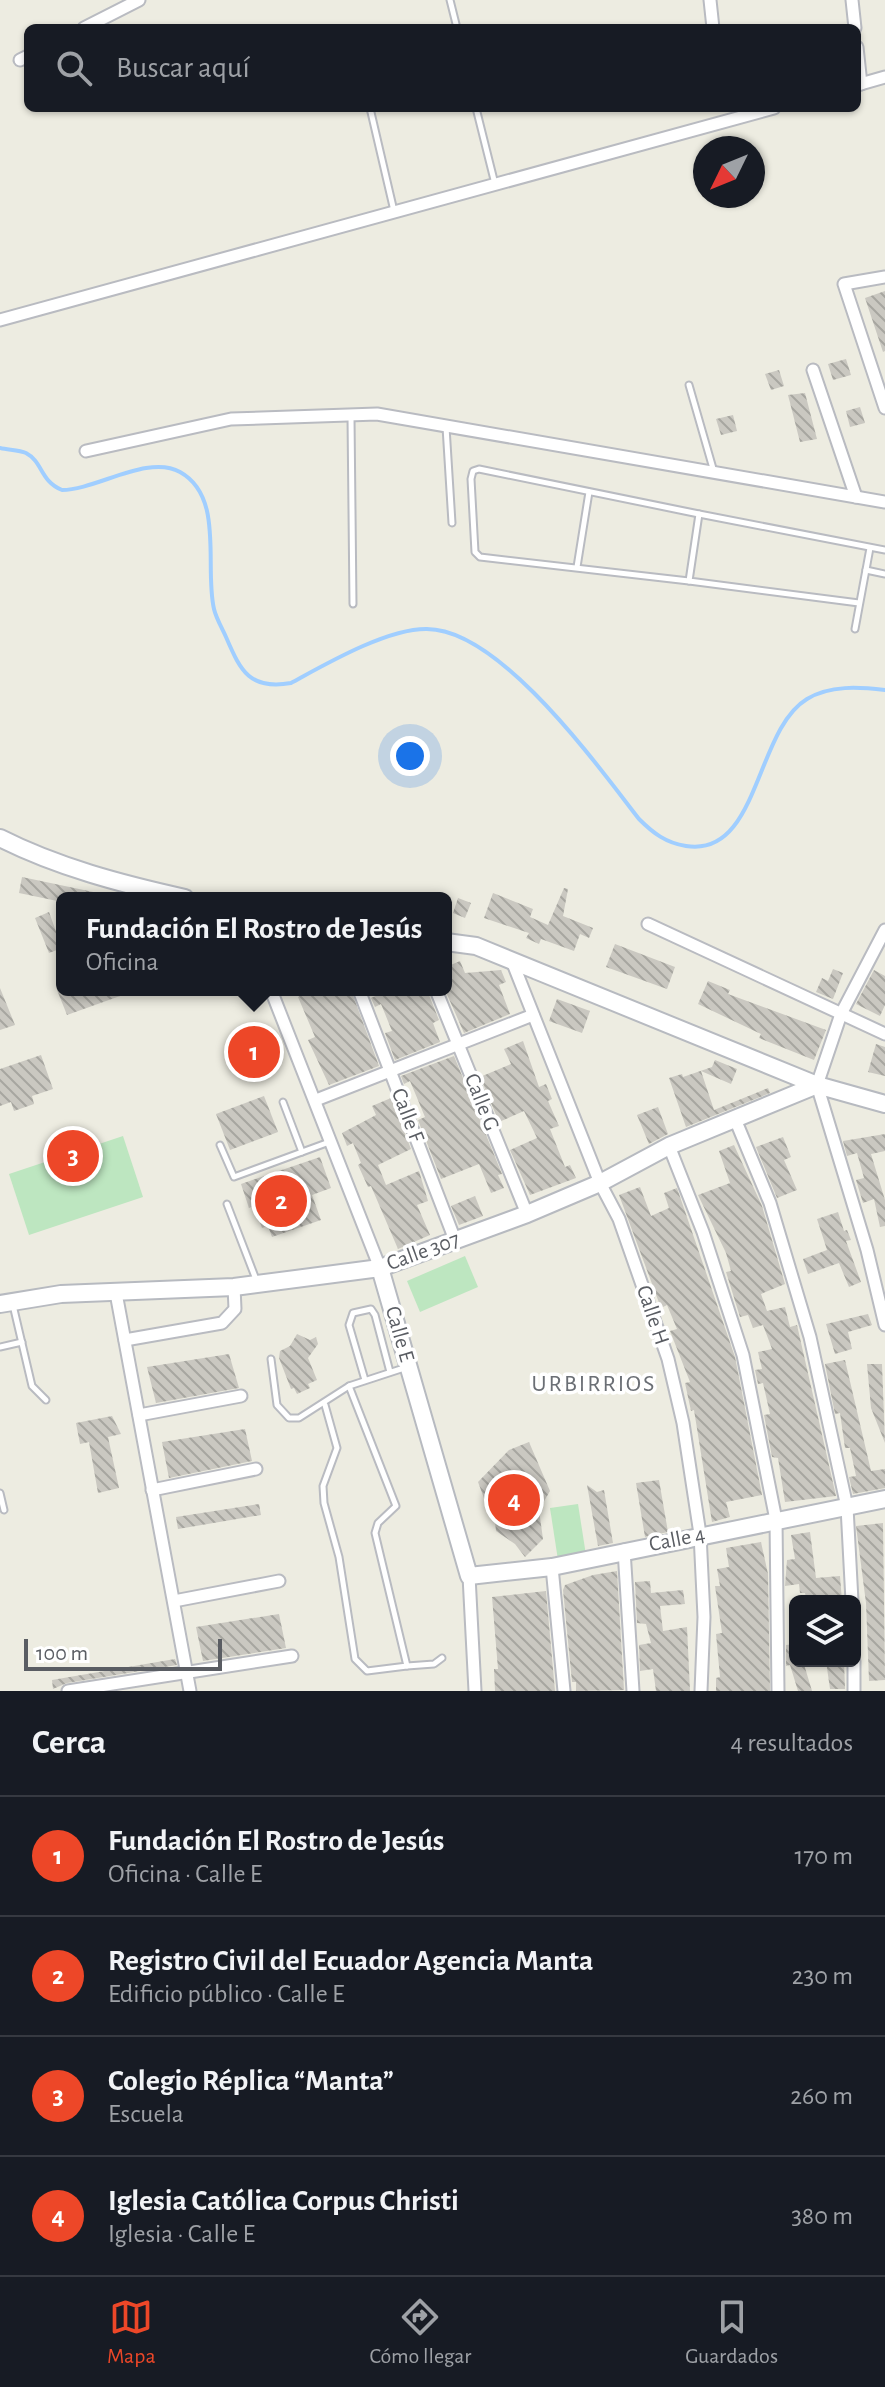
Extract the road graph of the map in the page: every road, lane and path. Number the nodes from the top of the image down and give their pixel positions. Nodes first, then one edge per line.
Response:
1 (139, 0) edge
2 (450, 0) edge
3 (710, 0) edge
4 (852, 0) edge
5 (92, 24) edge
6 (456, 24) edge
7 (713, 24) edge
8 (855, 24) edge
9 (885, 77) edge
10 (861, 83) edge
11 (371, 112) edge
12 (477, 112) edge
13 (722, 112) edge
14 (759, 112) edge
15 (723, 122) junction
16 (495, 185) junction
17 (394, 212) junction
18 (885, 277) edge
19 (0, 320) edge
20 (813, 370) dead end
21 (689, 385) dead end
22 (885, 408) edge
23 (351, 416) junction
24 (446, 426) junction
25 (86, 451) dead end
26 (715, 473) junction
27 (589, 492) junction
28 (856, 497) junction
29 (885, 502) edge
30 (699, 514) junction
31 (452, 523) dead end
32 (870, 548) junction
33 (885, 550) edge
34 (577, 567) junction
35 (866, 570) junction
36 (885, 574) edge
37 (689, 581) junction
38 (859, 603) junction
39 (353, 604) dead end
40 (855, 629) dead end
41 (0, 838) edge
42 (164, 892) edge
43 (648, 924) dead end
44 (885, 930) edge
45 (452, 943) edge
46 (512, 961) junction
47 (273, 996) edge
48 (361, 996) edge
49 (438, 996) edge
50 (841, 1014) junction
51 (533, 1015) junction
52 (885, 1034) edge
53 (458, 1044) junction
54 (391, 1071) junction
55 (817, 1085) junction
56 (316, 1100) junction
57 (283, 1102) dead end
58 (885, 1104) edge
59 (735, 1119) junction
60 (333, 1141) junction
61 (220, 1145) dead end
62 (669, 1146) junction
63 (302, 1152) junction
64 (600, 1183) junction
65 (227, 1204) dead end
66 (527, 1214) junction
67 (455, 1240) junction
68 (380, 1268) junction
69 (258, 1283) junction
70 (234, 1287) junction
71 (116, 1293) junction
72 (6, 1303) edge
73 (885, 1325) edge
74 (125, 1340) junction
75 (22, 1342) junction
76 (0, 1347) edge
77 (271, 1359) dead end
78 (409, 1367) junction
79 (390, 1372) junction
80 (365, 1380) junction
81 (349, 1386) junction
82 (241, 1396) dead end
83 (46, 1400) dead end
84 (325, 1405) junction
85 (139, 1415) junction
86 (256, 1469) dead end
87 (152, 1490) junction
88 (0, 1493) edge
89 (885, 1499) edge
90 (847, 1507) junction
91 (4, 1510) dead end
92 (776, 1520) junction
93 (700, 1534) junction
94 (624, 1550) junction
95 (552, 1567) junction
96 (469, 1576) junction
97 (279, 1581) dead end
98 (852, 1595) edge
99 (174, 1601) junction
100 (292, 1656) dead end
101 (442, 1658) dead end
102 (407, 1666) junction
103 (854, 1667) edge
104 (187, 1675) junction
105 (68, 1691) edge
106 (190, 1691) edge
107 (475, 1691) edge
108 (564, 1691) edge
109 (633, 1691) edge
110 (701, 1691) edge
111 (778, 1691) edge
112 (854, 1691) edge

1 - 5 street
2 - 6 lane
3 - 7 street
4 - 8 street
9 - 10 street
11 - 17 lane
12 - 16 lane
13 - 15 street
14 - 15 street
15 - 16 street
16 - 17 street
17 - 19 street
18 - 22 street
20 - 28 street
21 - 26 lane
23 - 24 street
23 - 25 street
23 - 39 lane
24 - 26 street
24 - 31 lane
26 - 28 street
27 - 30 lane
27 - 34 lane
27 - 34 lane
28 - 29 street
30 - 32 lane
30 - 37 lane
32 - 33 lane
32 - 35 lane
34 - 37 lane
35 - 36 lane
35 - 38 lane
37 - 38 lane
38 - 40 lane
41 - 42 street
43 - 50 street
44 - 50 street
45 - 46 street
46 - 51 street, Calle H
46 - 55 street
47 - 56 street, Calle E
48 - 54 street, Calle F
49 - 53 street, Calle G
50 - 52 street
50 - 55 street
51 - 53 street
51 - 64 street, Calle H
53 - 54 street
53 - 66 street, Calle G
54 - 56 street
54 - 67 street, Calle F
55 - 58 street
55 - 59 street, Calle 307
55 - 73 street
56 - 60 street, Calle E
57 - 63 lane
59 - 62 street, Calle 307
59 - 90 street
60 - 63 lane
60 - 68 street, Calle E
61 - 63 lane
62 - 64 street, Calle 307
62 - 92 street
64 - 66 street, Calle 307
64 - 93 street, Calle H
65 - 69 lane
66 - 67 street, Calle 307
67 - 68 street, Calle 307
68 - 69 street, Calle 307
68 - 78 street, Calle E
69 - 70 street, Calle 307
70 - 71 street, Calle 307
70 - 74 street
71 - 72 street, Calle 307
71 - 74 street
72 - 75 lane
74 - 85 street
75 - 76 lane
75 - 83 lane
77 - 84 lane
78 - 79 lane
78 - 96 street, Calle E
79 - 80 lane
79 - 80 lane
80 - 81 lane
81 - 84 lane
81 - 102 lane
82 - 85 street
84 - 102 lane
85 - 87 street
86 - 87 street
87 - 99 street
88 - 91 lane
89 - 90 street, Calle 4
90 - 92 street, Calle 4
90 - 98 street
92 - 93 street, Calle 4
92 - 111 street
93 - 94 street, Calle 4
93 - 110 street, Calle H
94 - 95 street, Calle 4
94 - 109 street
95 - 96 street, Calle 4
95 - 108 street
96 - 107 street, Calle E
97 - 99 street
99 - 104 street
100 - 104 street
101 - 102 lane
103 - 112 street
104 - 105 street
104 - 106 street

